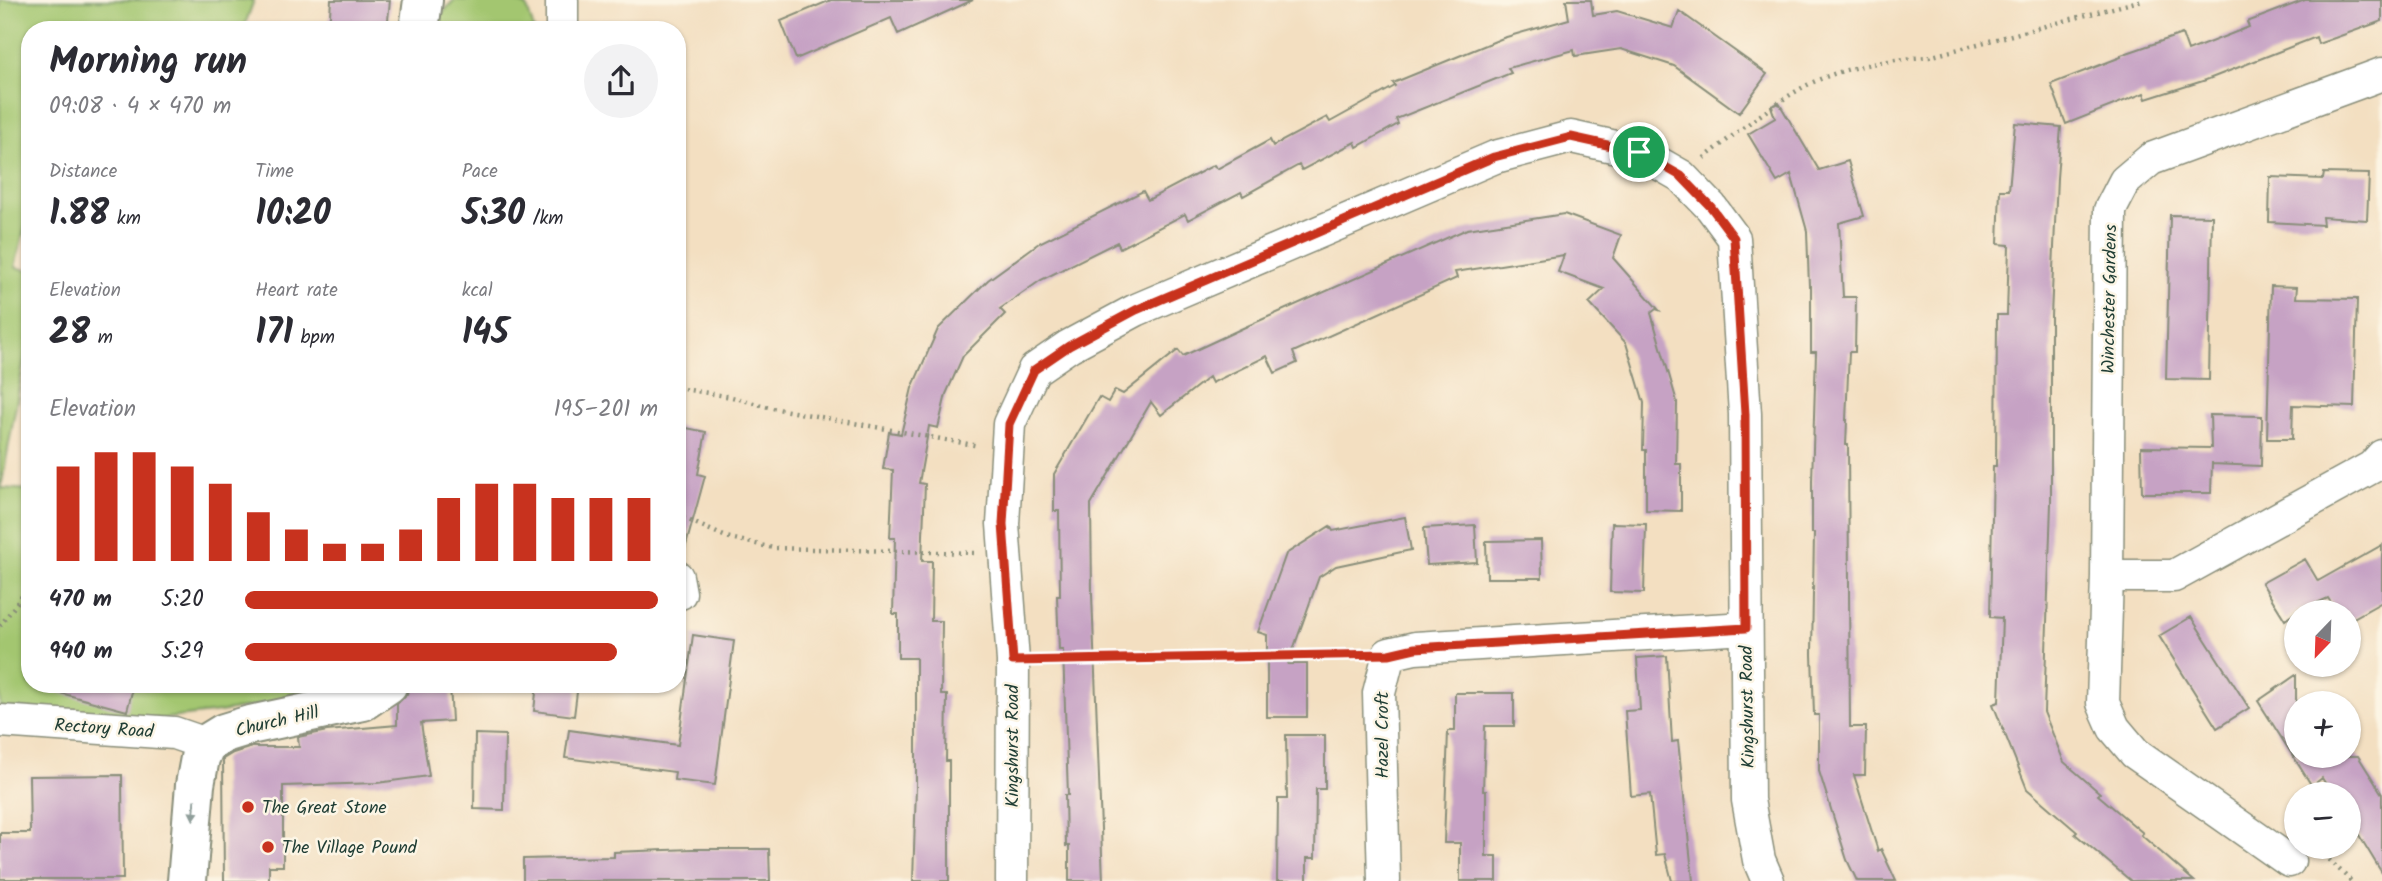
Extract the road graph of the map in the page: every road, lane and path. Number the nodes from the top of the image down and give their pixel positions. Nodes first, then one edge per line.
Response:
1 (423, 0) edge
2 (562, 0) edge
3 (2143, 0) edge
4 (420, 21) edge
5 (562, 21) edge
6 (2382, 74) edge
7 (1681, 176) junction
8 (686, 389) edge
9 (1007, 451) junction
10 (2382, 456) edge
11 (686, 519) edge
12 (1005, 553) junction
13 (2107, 576) junction
14 (21, 597) edge
15 (0, 626) edge
16 (1746, 628) junction
17 (1389, 654) junction
18 (1013, 661) junction
19 (375, 693) edge
20 (0, 721) edge
21 (206, 744) junction
22 (2329, 859) edge
23 (2288, 863) edge
24 (187, 881) edge
25 (1012, 881) edge
26 (1384, 881) edge
27 (1768, 881) edge
28 (2351, 881) edge

1 - 4 street
2 - 5 street
3 - 7 path
6 - 13 street, Winchester Gardens
7 - 9 street, Kingshurst Road
7 - 16 street, Kingshurst Road
8 - 9 path
9 - 12 street, Kingshurst Road
10 - 13 street
11 - 12 path
12 - 18 street, Kingshurst Road
13 - 23 street, Winchester Gardens
14 - 15 path
16 - 17 street
16 - 27 street, Kingshurst Road
17 - 18 path
17 - 26 street, Hazel Croft
18 - 25 street, Kingshurst Road
19 - 21 street, Church Hill
20 - 21 street, Rectory Road
21 -> 24 street
22 - 28 path

